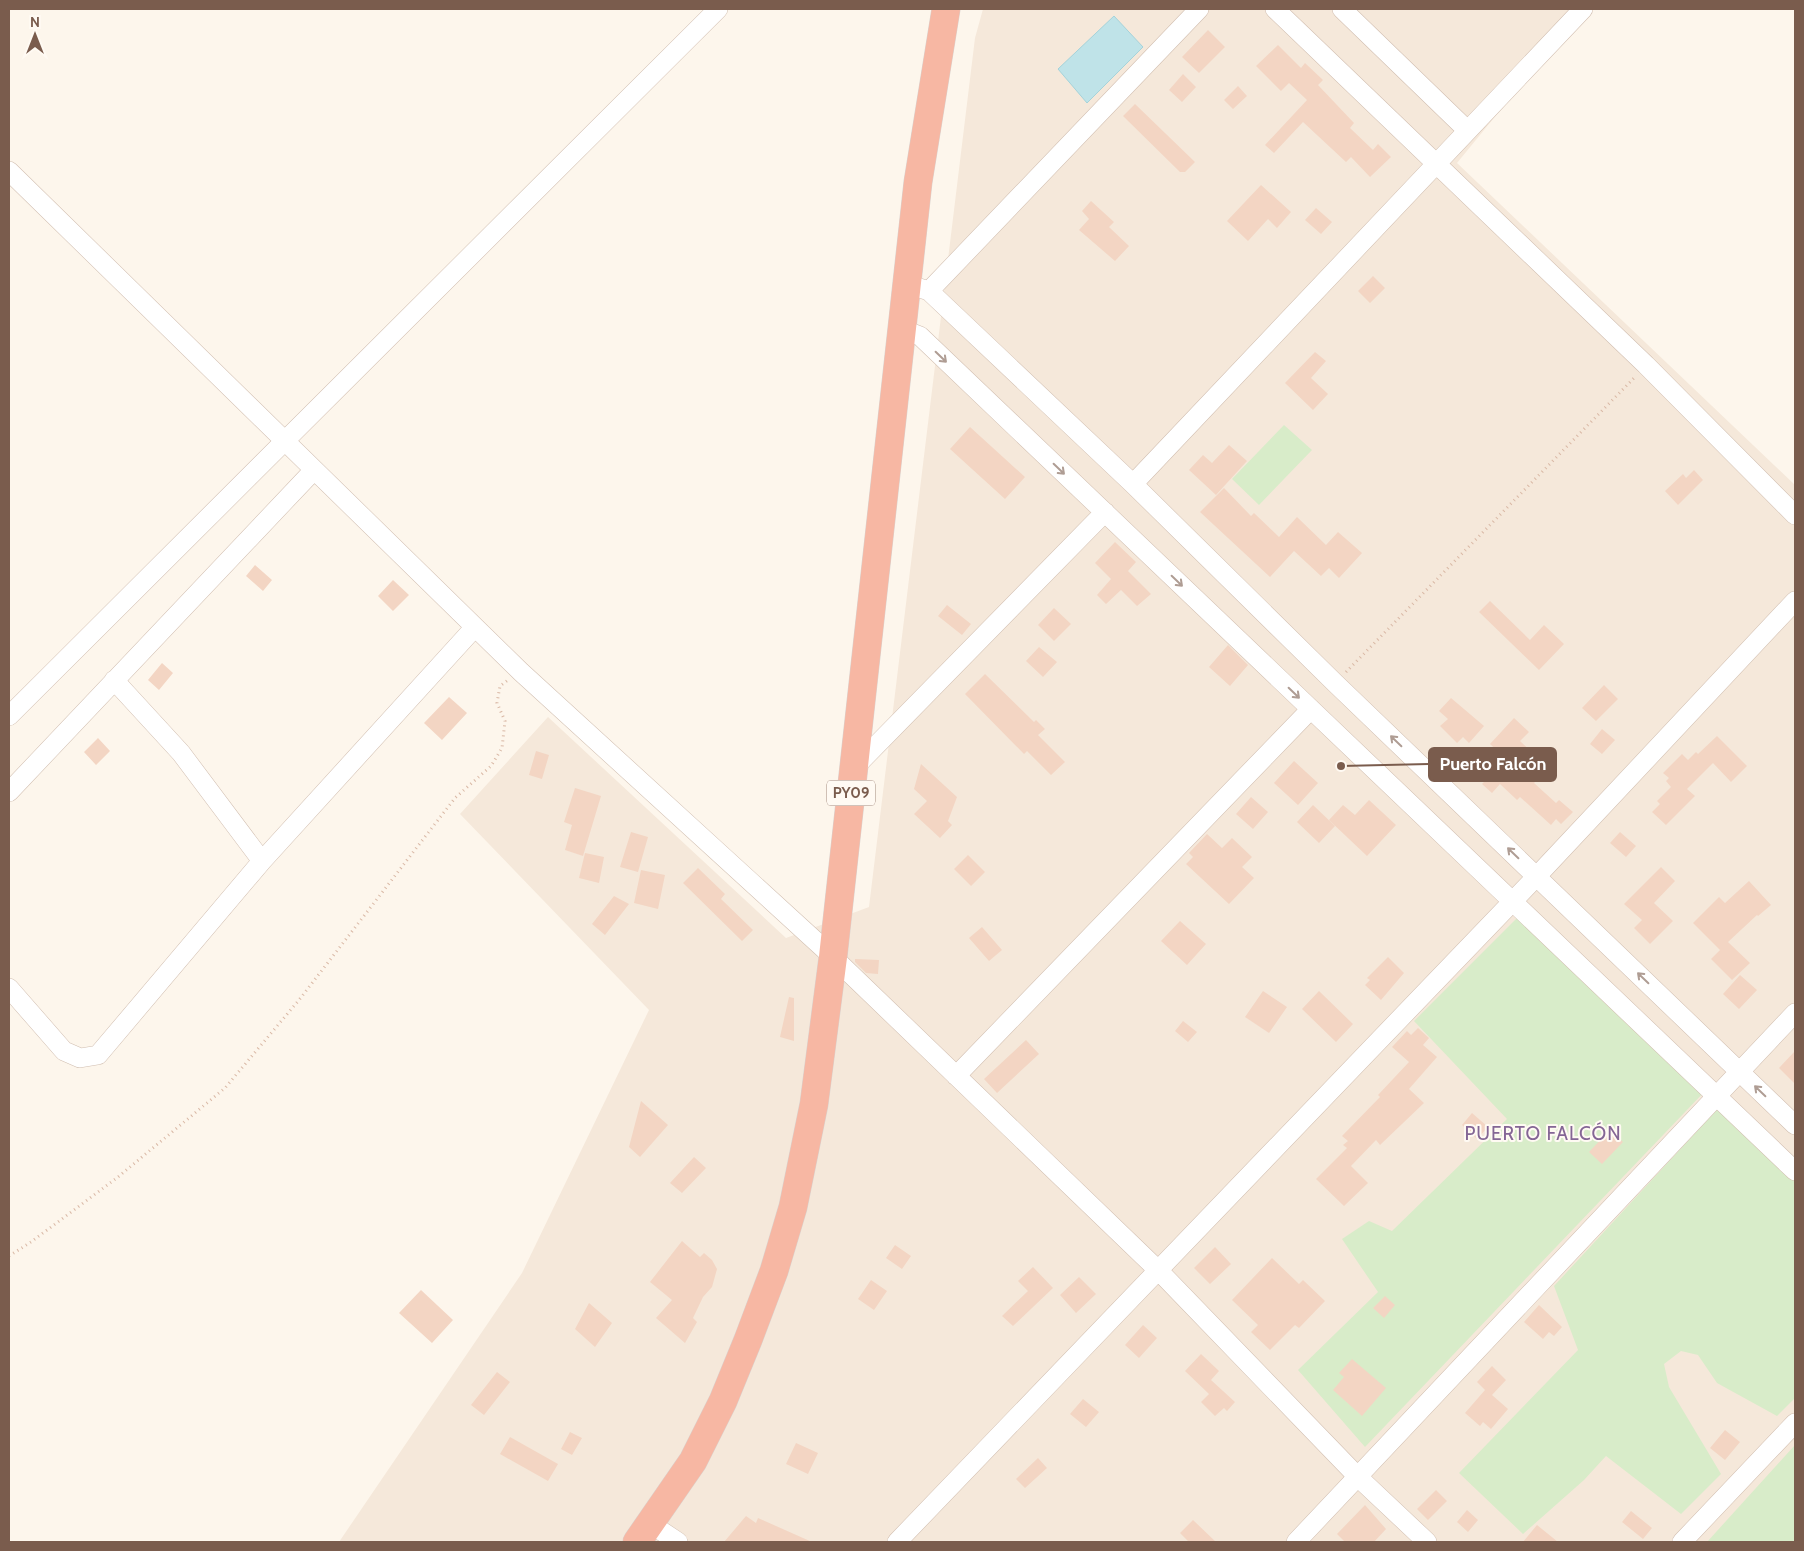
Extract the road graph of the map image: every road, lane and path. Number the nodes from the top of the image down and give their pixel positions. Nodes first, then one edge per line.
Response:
1 (718, 9) edge
2 (946, 9) edge
3 (1199, 9) edge
4 (1275, 9) edge
5 (1342, 9) edge
6 (1583, 9) edge
7 (1467, 130) junction
8 (1435, 163) junction
9 (9, 171) edge
10 (918, 287) junction
11 (902, 330) junction
12 (1646, 366) junction
13 (286, 442) junction
14 (314, 470) junction
15 (1133, 484) junction
16 (1105, 512) junction
17 (1795, 514) edge
18 (1795, 601) edge
19 (475, 627) junction
20 (521, 672) junction
21 (114, 680) junction
22 (1336, 683) junction
23 (1310, 709) junction
24 (9, 716) edge
25 (854, 769) junction
26 (9, 792) edge
27 (262, 861) junction
28 (1537, 876) junction
29 (1512, 901) junction
30 (833, 957) junction
31 (9, 988) edge
32 (1795, 1013) edge
33 (1740, 1072) junction
34 (956, 1076) junction
35 (1717, 1097) junction
36 (1795, 1125) edge
37 (1795, 1171) edge
38 (9, 1256) edge
39 (1159, 1271) junction
40 (1795, 1423) edge
41 (1359, 1478) junction
42 (644, 1533) edge
43 (678, 1542) edge
44 (896, 1542) edge
45 (1296, 1542) edge
46 (1427, 1542) edge
47 (1682, 1542) edge

1 - 13 street
2 - 10 highway, PY09
3 - 10 street
4 - 8 street
5 - 7 street
6 - 7 street
7 - 8 street
8 - 12 street
8 - 15 street
9 - 13 street
10 - 11 highway, PY09
10 - 15 street
11 -> 16 street
11 - 25 highway, PY09
12 - 17 street
12 - 22 path
13 - 14 street
13 - 24 street
14 - 19 street
14 - 21 street
15 - 22 street
16 -> 23 street
16 - 25 street
18 - 28 street
19 - 20 street
19 - 27 street
20 - 30 street
20 - 38 path
21 - 26 street
21 - 27 street
28 -> 22 street
23 - 29 street
23 - 34 street
25 - 30 highway, PY09
27 - 31 street
28 - 29 street
33 -> 28 street
29 - 35 street
29 - 39 street
30 - 34 street
30 - 42 highway, PY09
32 - 33 street
33 - 35 street
36 -> 33 street
34 - 39 street
35 - 37 street
35 - 41 street
39 - 41 street
39 - 44 street
40 - 47 street
41 - 45 street
41 - 46 street
42 - 43 street

